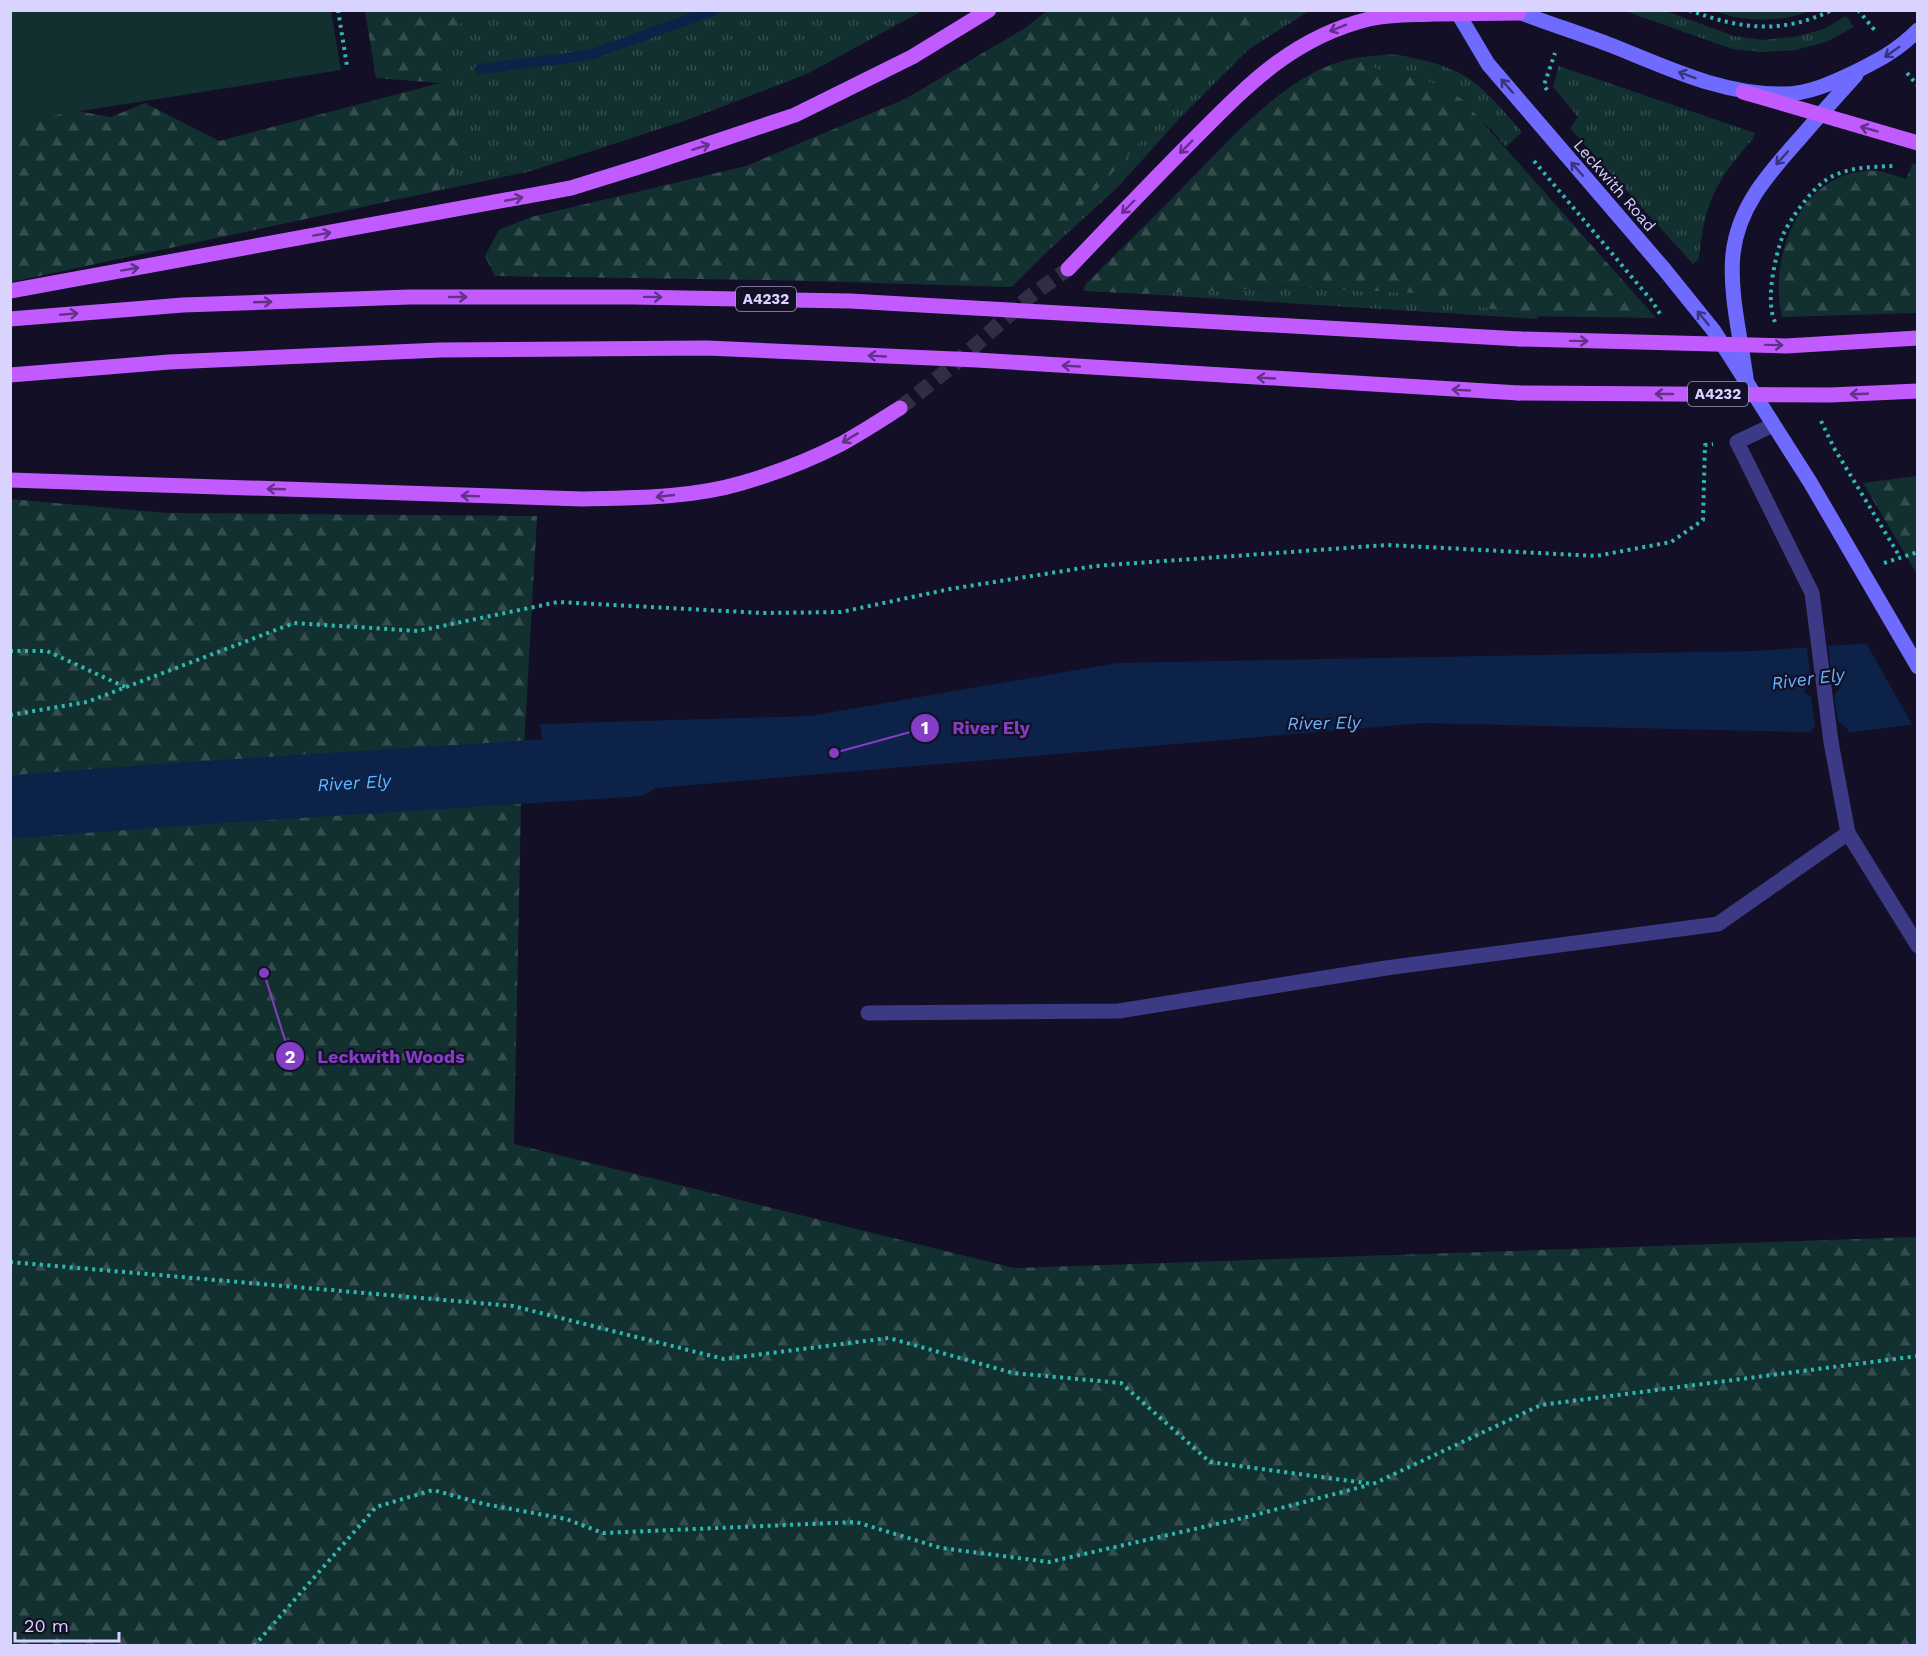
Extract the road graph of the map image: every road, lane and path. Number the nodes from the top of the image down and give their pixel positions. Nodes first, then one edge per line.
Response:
1 (338, 10) edge
2 (990, 10) edge
3 (1689, 10) edge
4 (1832, 10) edge
5 (1858, 10) edge
6 (1457, 12) edge
7 (1516, 12) edge
8 (1866, 19) dead end
9 (1917, 30) edge
10 (1552, 63) dead end
11 (347, 66) dead end
12 (1862, 69) junction
13 (1743, 92) junction
14 (1550, 94) dead end
15 (1821, 114) junction
16 (1917, 143) edge
17 (1532, 158) dead end
18 (1068, 269) tunnel mouth
19 (10, 291) edge
20 (10, 319) edge
21 (1664, 321) dead end
22 (1917, 338) edge
23 (10, 375) edge
24 (1747, 384) junction
25 (1917, 391) edge
26 (900, 408) tunnel mouth
27 (1773, 425) junction
28 (1737, 442) junction
29 (10, 480) edge
30 (1917, 552) edge
31 (1861, 570) junction
32 (10, 651) edge
33 (1917, 667) edge
34 (126, 688) junction
35 (10, 715) edge
36 (1848, 833) junction
37 (1917, 946) edge
38 (868, 1013) dead end
39 (10, 1262) edge
40 (1917, 1356) edge
41 (1373, 1484) junction
42 (254, 1646) edge

1 - 11 path
19 -> 2 main road
3 - 4 path
5 - 8 path
6 - 7 main road
6 -> 18 main road
24 -> 6 main road, Leckwith Road
13 -> 7 main road
9 -> 12 main road
10 - 14 path
12 - 13 main road
12 - 15 main road, Leckwith Road
13 - 15 main road
16 -> 15 main road
15 -> 24 main road, Leckwith Road
17 - 21 path
20 -> 22 main road, A4232, bridge
25 -> 23 main road, A4232, bridge
24 - 27 main road, Leckwith Road
26 -> 29 main road
27 - 28 street
27 - 31 main road, Leckwith Road
28 - 34 path
28 - 36 street
30 - 31 path
31 - 33 main road, Leckwith Road
32 - 34 path
34 - 35 path
36 - 37 street
36 - 38 street
39 - 41 path
40 - 41 path
41 - 42 path

